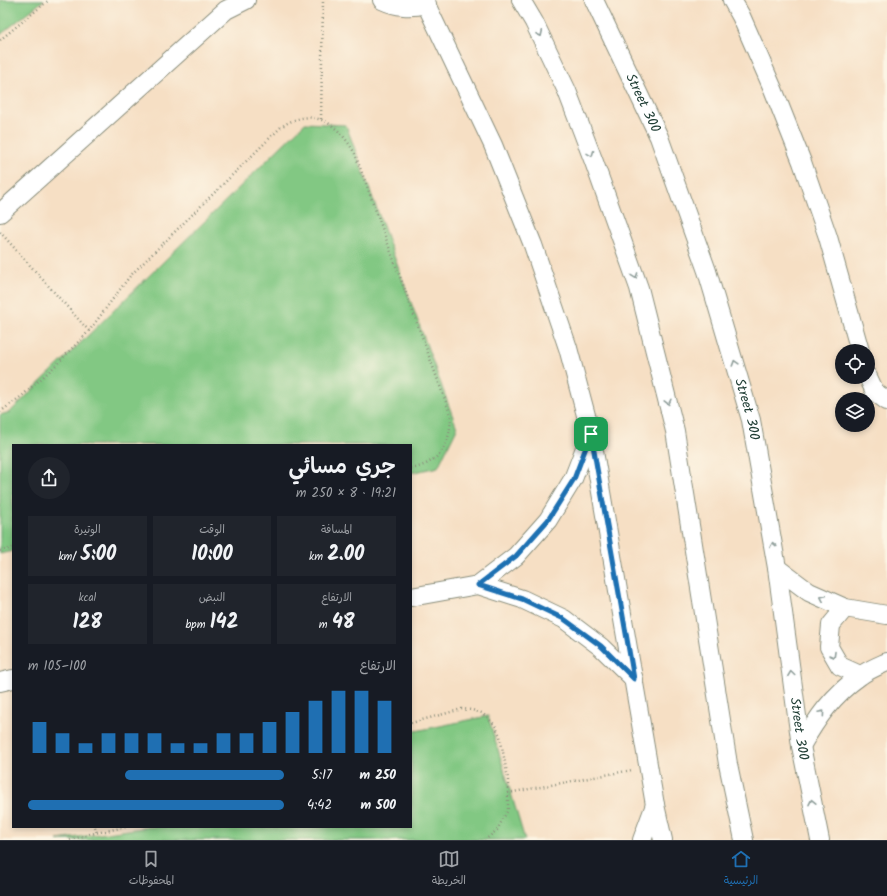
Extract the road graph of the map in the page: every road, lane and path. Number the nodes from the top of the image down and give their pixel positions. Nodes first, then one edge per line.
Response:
1 (49, 0) edge
2 (246, 0) edge
3 (323, 0) edge
4 (382, 0) edge
5 (521, 0) edge
6 (732, 0) edge
7 (425, 2) edge
8 (600, 4) edge
9 (227, 5) edge
10 (0, 40) edge
11 (321, 119) junction
12 (0, 214) edge
13 (0, 232) edge
14 (89, 331) junction
15 (858, 344) edge
16 (871, 384) edge
17 (887, 401) edge
18 (0, 412) edge
19 (591, 434) junction
20 (412, 469) edge
21 (12, 548) edge
22 (0, 551) edge
23 (777, 568) junction
24 (478, 585) junction
25 (412, 598) edge
26 (845, 608) junction
27 (887, 615) edge
28 (887, 662) edge
29 (860, 675) junction
30 (12, 679) edge
31 (634, 679) junction
32 (0, 682) edge
33 (412, 723) edge
34 (801, 746) junction
35 (650, 767) junction
36 (508, 793) junction
37 (655, 805) junction
38 (96, 828) edge
39 (121, 828) edge
40 (96, 833) junction
41 (70, 840) edge
42 (485, 840) edge
43 (642, 840) edge
44 (663, 840) edge
45 (744, 840) edge
46 (820, 840) edge

1 - 10 path
2 - 9 street
3 - 11 path
4 - 7 street
5 -> 45 street
6 - 15 street
7 - 19 street
23 -> 8 street, Street 300
9 - 12 street
11 - 14 path
11 - 20 path
13 - 14 path
14 - 18 path
16 - 17 street
19 - 24 street
19 - 31 street
21 - 22 path
26 -> 23 street
34 -> 23 street, Street 300
24 - 25 street
24 - 31 street
26 - 27 street
26 -> 29 street
28 - 29 street
34 -> 29 street
30 - 32 street
31 - 35 street
33 - 36 path
46 -> 34 street, Street 300
35 - 36 path
35 - 37 street
36 - 42 path
37 - 43 street
37 - 44 street
38 - 40 path
39 - 40 path
40 - 41 path

